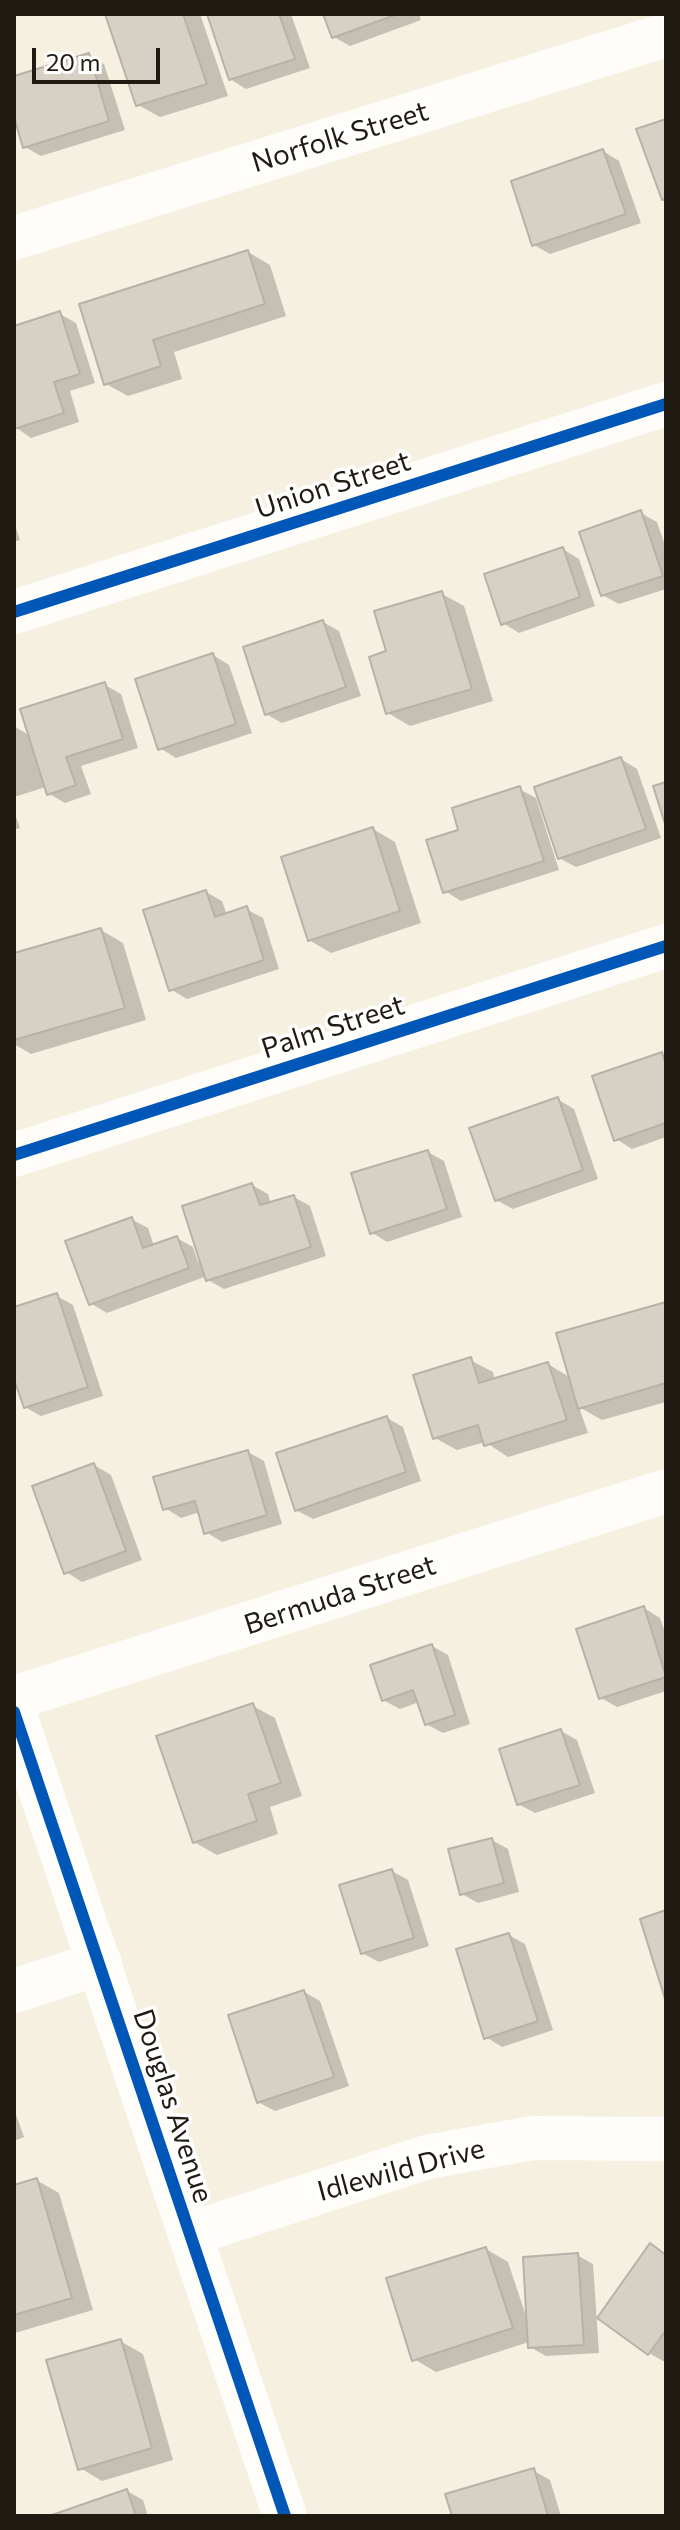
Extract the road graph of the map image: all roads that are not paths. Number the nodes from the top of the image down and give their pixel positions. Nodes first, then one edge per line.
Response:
1 (666, 35) edge
2 (14, 238) edge
3 (666, 404) edge
4 (14, 612) edge
5 (666, 946) edge
6 (14, 1155) edge
7 (666, 1491) edge
8 (14, 1698) edge
9 (14, 1712) edge
10 (100, 1963) junction
11 (14, 1991) edge
12 (666, 2139) edge
13 (190, 2234) junction
14 (285, 2516) edge

1 - 2 street, Norfolk Street
3 - 4 street, Union Street
5 - 6 street, Palm Street
7 - 8 street, Bermuda Street
9 - 10 street, Douglas Avenue
10 - 11 street
10 - 13 street, Douglas Avenue
12 - 13 street, Idlewild Drive
13 - 14 street, Douglas Avenue

